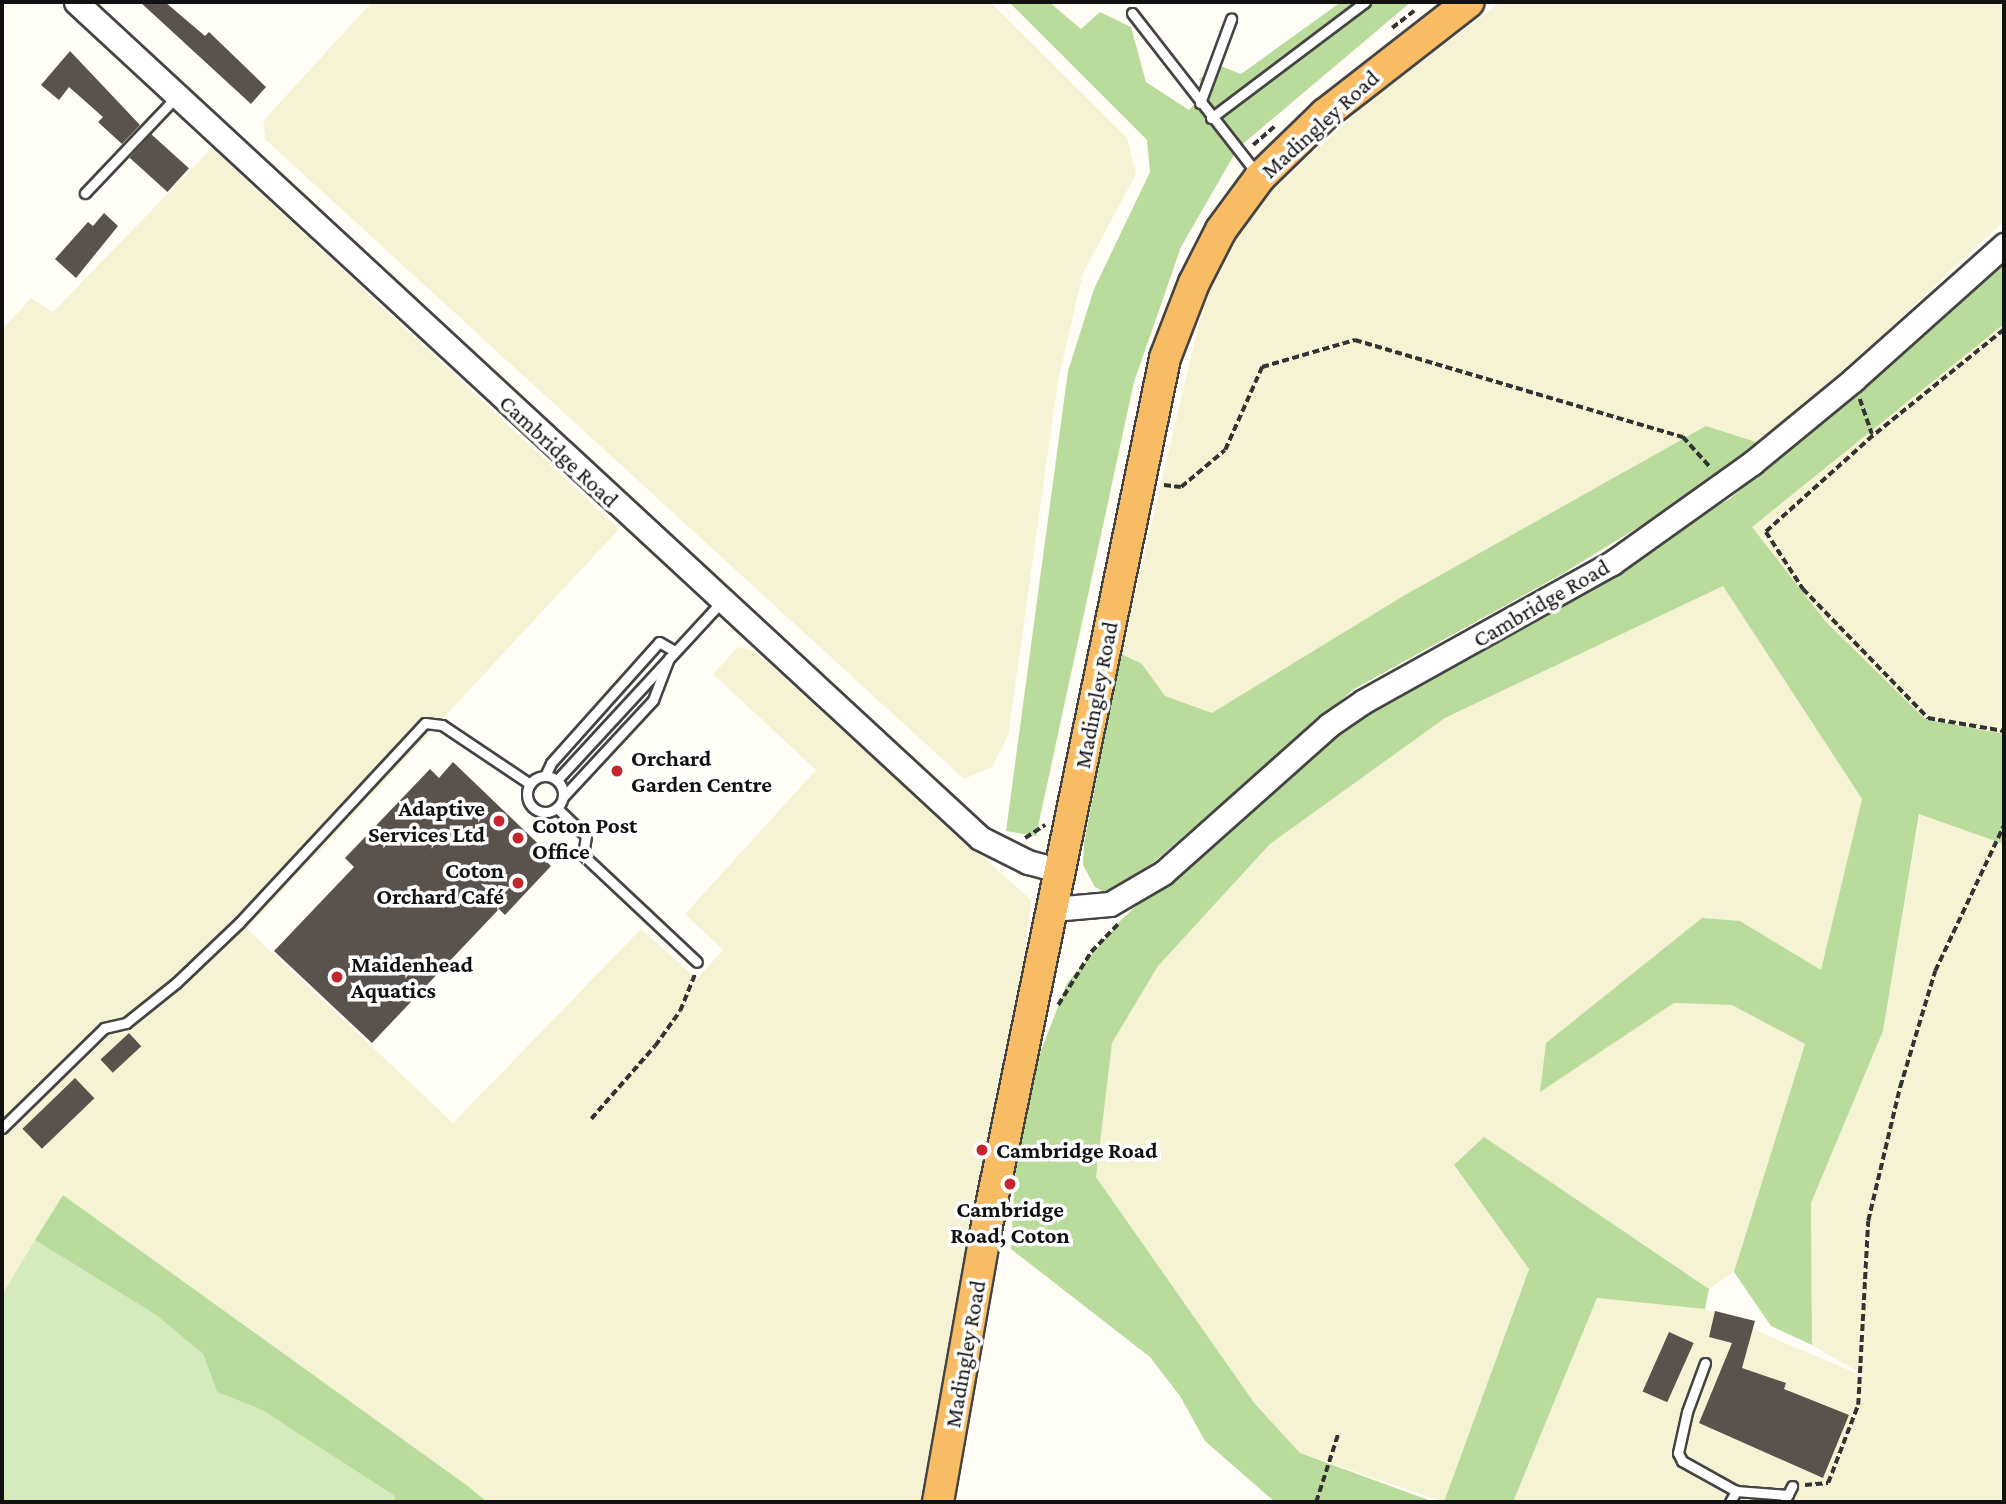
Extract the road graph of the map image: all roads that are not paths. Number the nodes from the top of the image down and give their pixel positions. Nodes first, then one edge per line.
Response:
1 (76, 2) edge
2 (1365, 2) edge
3 (1469, 2) edge
4 (1132, 13) dead end
5 (1231, 19) dead end
6 (177, 96) junction
7 (1200, 103) junction
8 (1211, 118) junction
9 (1260, 177) junction
10 (85, 193) dead end
11 (2004, 245) edge
12 (721, 602) junction
13 (673, 650) junction
14 (545, 776) junction
15 (556, 780) junction
16 (530, 784) junction
17 (563, 797) junction
18 (557, 808) junction
19 (1061, 871) junction
20 (1053, 909) junction
21 (697, 962) road end
22 (2, 1128) edge
23 (1706, 1363) dead end
24 (1736, 1491) junction
25 (1788, 1494) edge
26 (938, 1502) edge
27 (1730, 1502) edge

1 - 6 street, Cambridge Road
2 - 8 lane
3 - 9 highway, Madingley Road
4 - 7 lane
5 - 7 lane
6 - 10 lane
6 - 12 street, Cambridge Road
7 - 8 lane
8 - 9 lane
9 - 19 highway, Madingley Road
11 - 20 street, Cambridge Road
12 - 13 lane
12 - 19 street, Cambridge Road
13 - 14 lane
13 - 15 lane
13 - 17 lane
14 - 15 lane
14 - 16 lane
15 - 17 lane
16 - 18 lane
16 - 22 lane
17 - 18 lane
18 - 21 lane
19 - 20 highway, Madingley Road
20 - 26 highway, Madingley Road
23 - 24 lane
24 - 25 lane
24 - 27 lane

